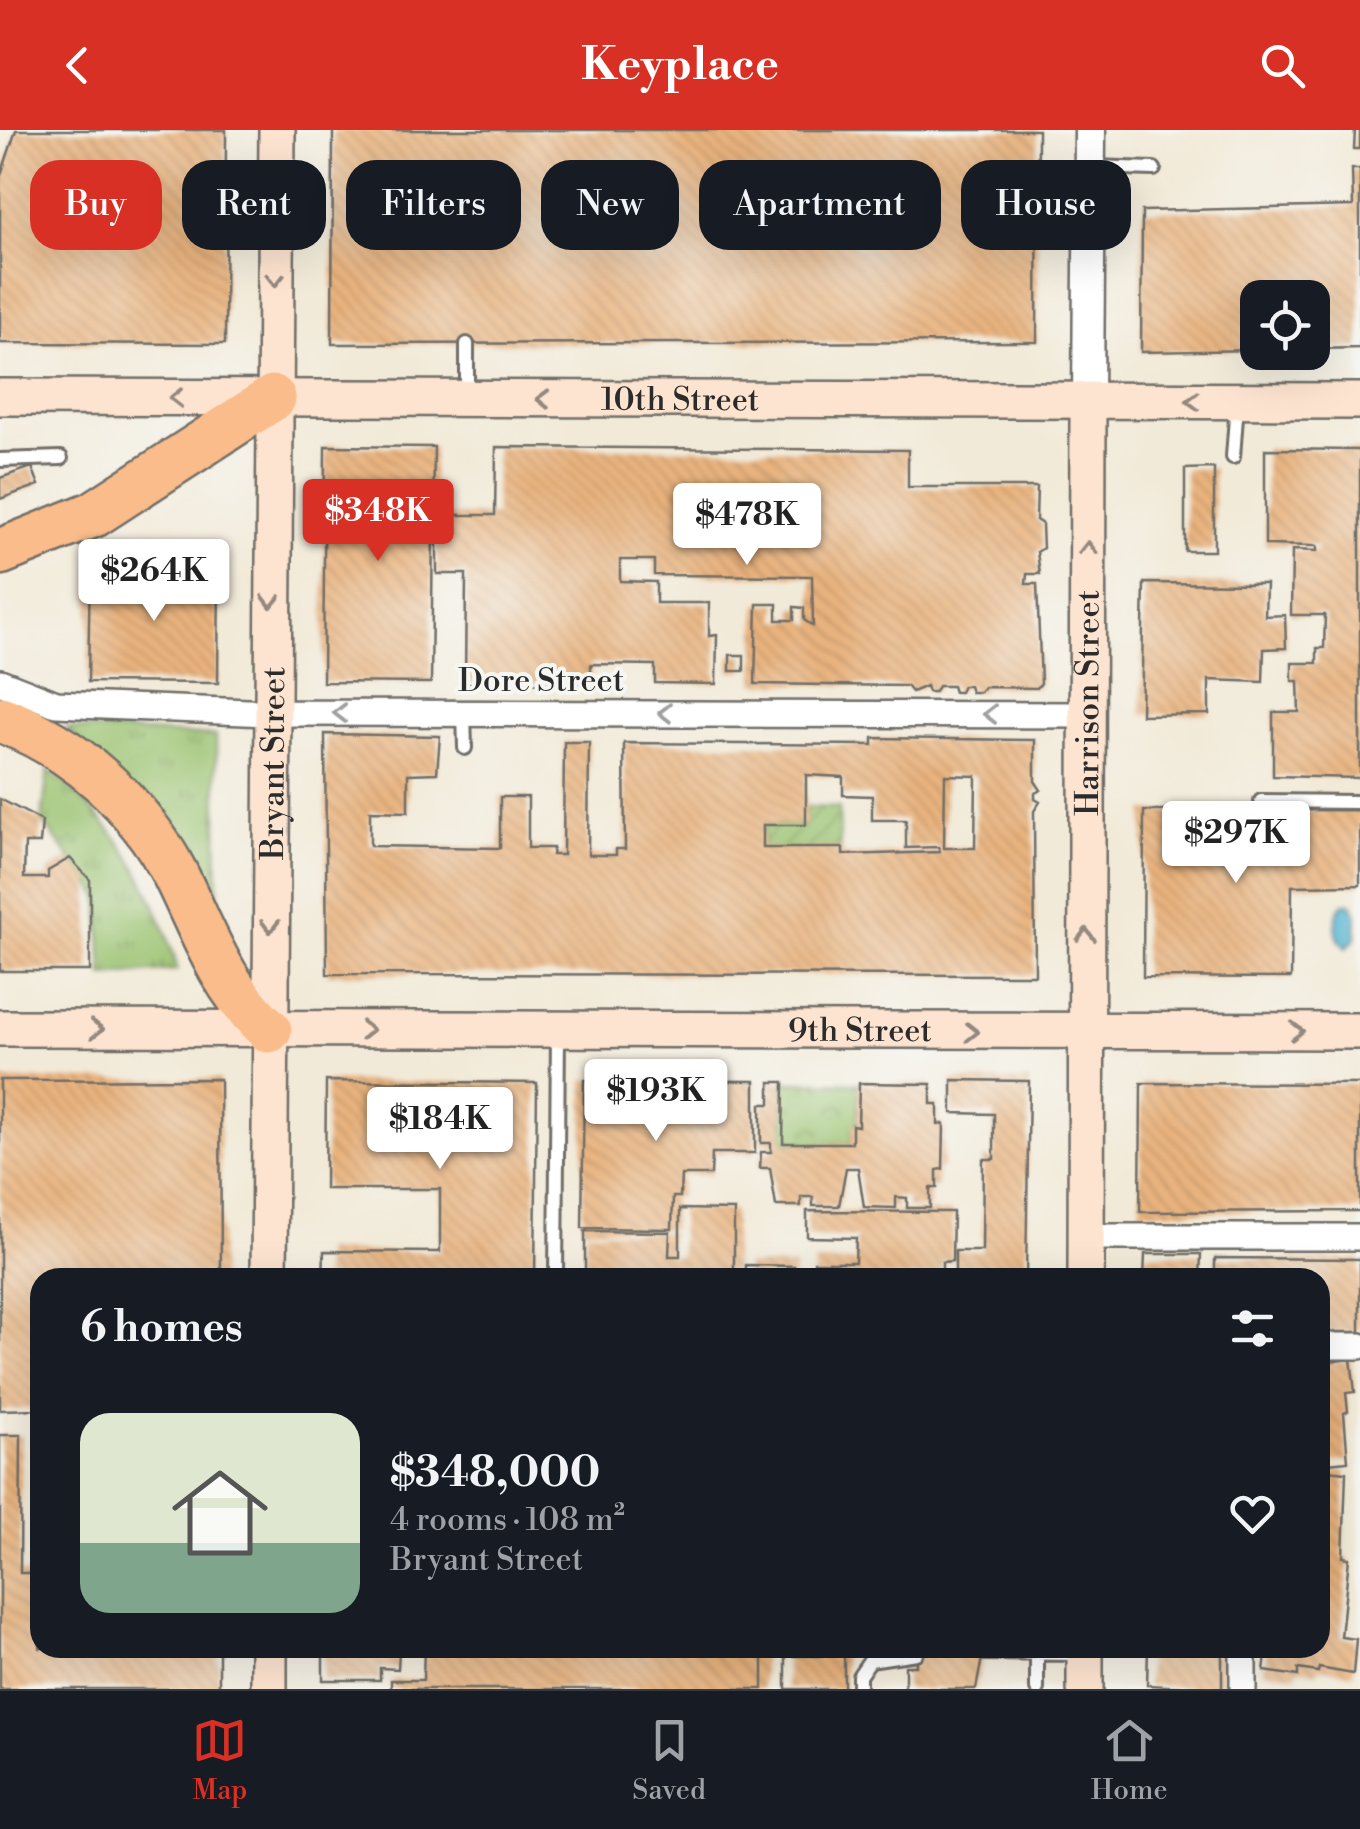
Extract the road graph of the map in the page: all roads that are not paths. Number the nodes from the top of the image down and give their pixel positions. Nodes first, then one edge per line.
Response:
1 (277, 130) edge
2 (1090, 130) edge
3 (1090, 160) edge
4 (1131, 167) edge
5 (1154, 168) dead end
6 (1089, 250) edge
7 (468, 344) dead end
8 (0, 398) edge
9 (274, 398) junction
10 (467, 398) junction
11 (1088, 401) junction
12 (1237, 401) junction
13 (1360, 401) edge
14 (1233, 457) dead end
15 (61, 458) dead end
16 (0, 460) edge
17 (0, 552) edge
18 (0, 682) edge
19 (270, 713) junction
20 (464, 713) junction
21 (1087, 715) junction
22 (0, 719) edge
23 (465, 748) dead end
24 (1262, 800) dead end
25 (1360, 802) edge
26 (0, 1028) edge
27 (270, 1030) junction
28 (558, 1030) junction
29 (1360, 1031) edge
30 (1086, 1033) junction
31 (1086, 1237) junction
32 (1360, 1237) edge
33 (269, 1268) edge
34 (556, 1268) edge
35 (1086, 1268) edge
36 (1330, 1346) edge
37 (1360, 1346) edge
38 (269, 1658) edge
39 (883, 1658) edge
40 (1036, 1658) edge
41 (1085, 1658) edge
42 (1243, 1658) edge
43 (268, 1689) edge
44 (859, 1689) edge
45 (1037, 1689) edge
46 (1085, 1689) edge
47 (1243, 1689) edge

1 -> 9 main road, Bryant Street
2 - 3 street, Harrison Street
4 - 5 lane
6 - 11 street, Harrison Street
7 - 10 lane
9 -> 8 main road, 10th Street
9 - 10 main road, 10th Street
9 - 17 highway
9 -> 19 main road, Bryant Street
11 -> 10 main road, 10th Street
12 -> 11 main road, 10th Street
21 -> 11 main road, Harrison Street
12 - 13 main road, 10th Street
12 - 14 lane
15 - 16 lane
18 - 19 street, Dore Street
20 -> 19 street, Dore Street
19 -> 27 main road, Bryant Street
21 -> 20 street, Dore Street
20 - 23 lane
30 -> 21 main road, Harrison Street
22 - 27 highway
24 - 25 lane
26 -> 27 main road, 9th Street
27 -> 28 main road, 9th Street
27 - 33 main road, Bryant Street
28 -> 30 main road, 9th Street
28 - 34 lane
30 -> 29 main road, 9th Street
30 - 31 main road, Harrison Street
31 - 32 street
31 - 35 main road, Harrison Street
36 - 37 street
38 - 43 main road
39 - 44 lane
40 - 45 lane
41 - 46 main road
42 - 47 street

